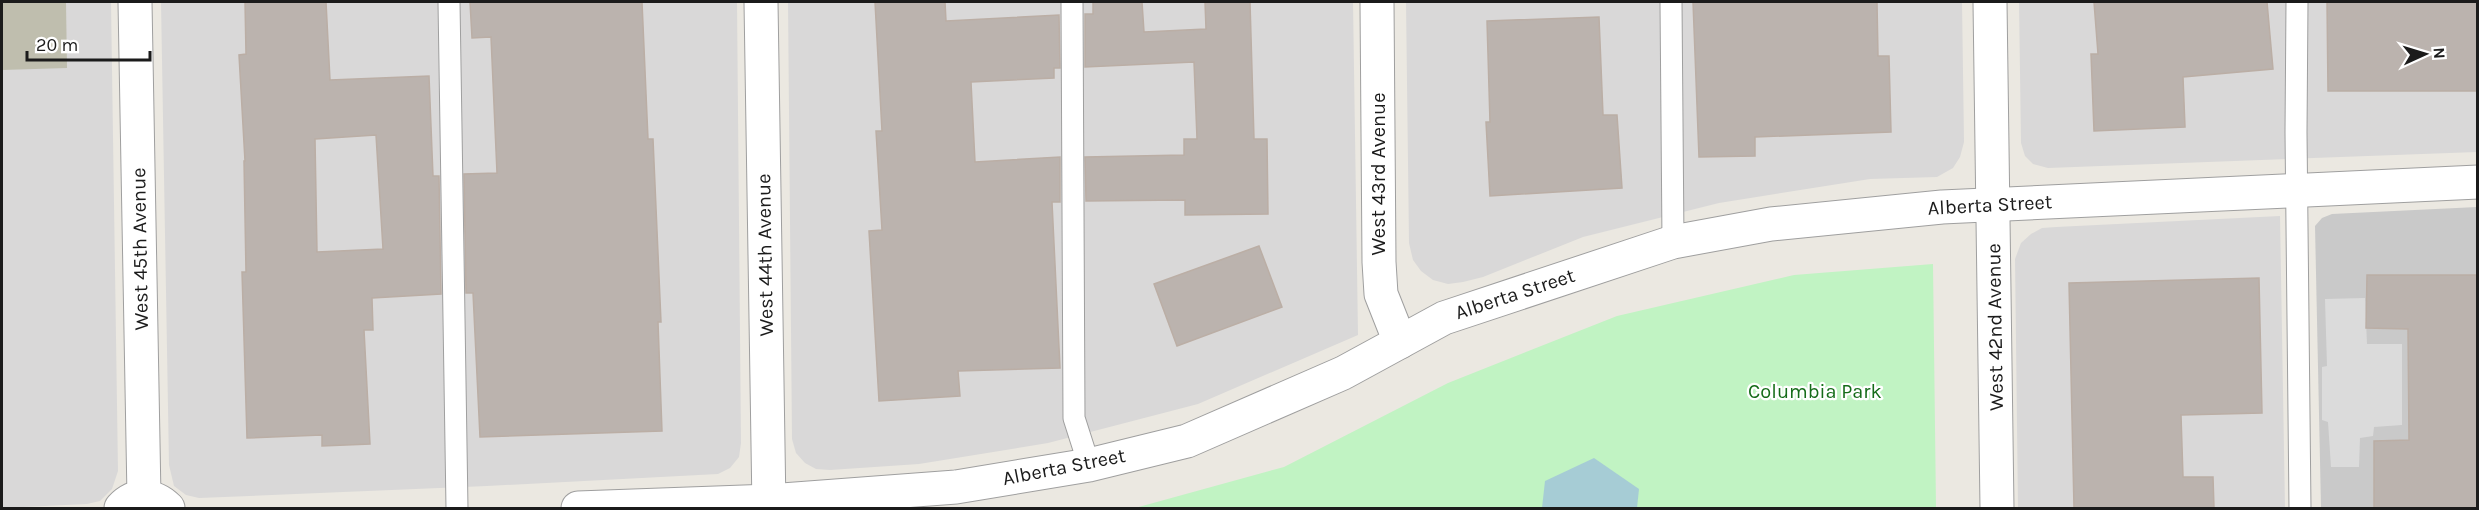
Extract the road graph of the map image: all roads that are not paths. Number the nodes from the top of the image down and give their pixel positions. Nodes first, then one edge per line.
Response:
1 (135, 2) edge
2 (449, 2) edge
3 (761, 2) edge
4 (1072, 2) edge
5 (1377, 2) edge
6 (1671, 2) edge
7 (1990, 2) edge
8 (2297, 2) edge
9 (2478, 182) edge
10 (2296, 189) junction
11 (1993, 205) junction
12 (1673, 242) junction
13 (1400, 342) junction
14 (1089, 465) junction
15 (145, 505) edge
16 (769, 505) edge
17 (457, 508) edge
18 (578, 508) edge
19 (1997, 508) edge
20 (2300, 508) edge

1 - 15 street, West 45th Avenue
2 - 17 lane
3 - 16 street, West 44th Avenue
4 - 14 lane
5 - 13 street, West 43rd Avenue
6 - 12 lane
7 - 11 street, West 42nd Avenue
8 - 10 lane
9 - 10 street, Alberta Street
10 - 11 street, Alberta Street
10 - 20 lane
11 - 12 street, Alberta Street
11 - 19 street, West 42nd Avenue
12 - 13 street, Alberta Street
13 - 14 street, Alberta Street
14 - 16 street, Alberta Street
16 - 18 street, Alberta Street

